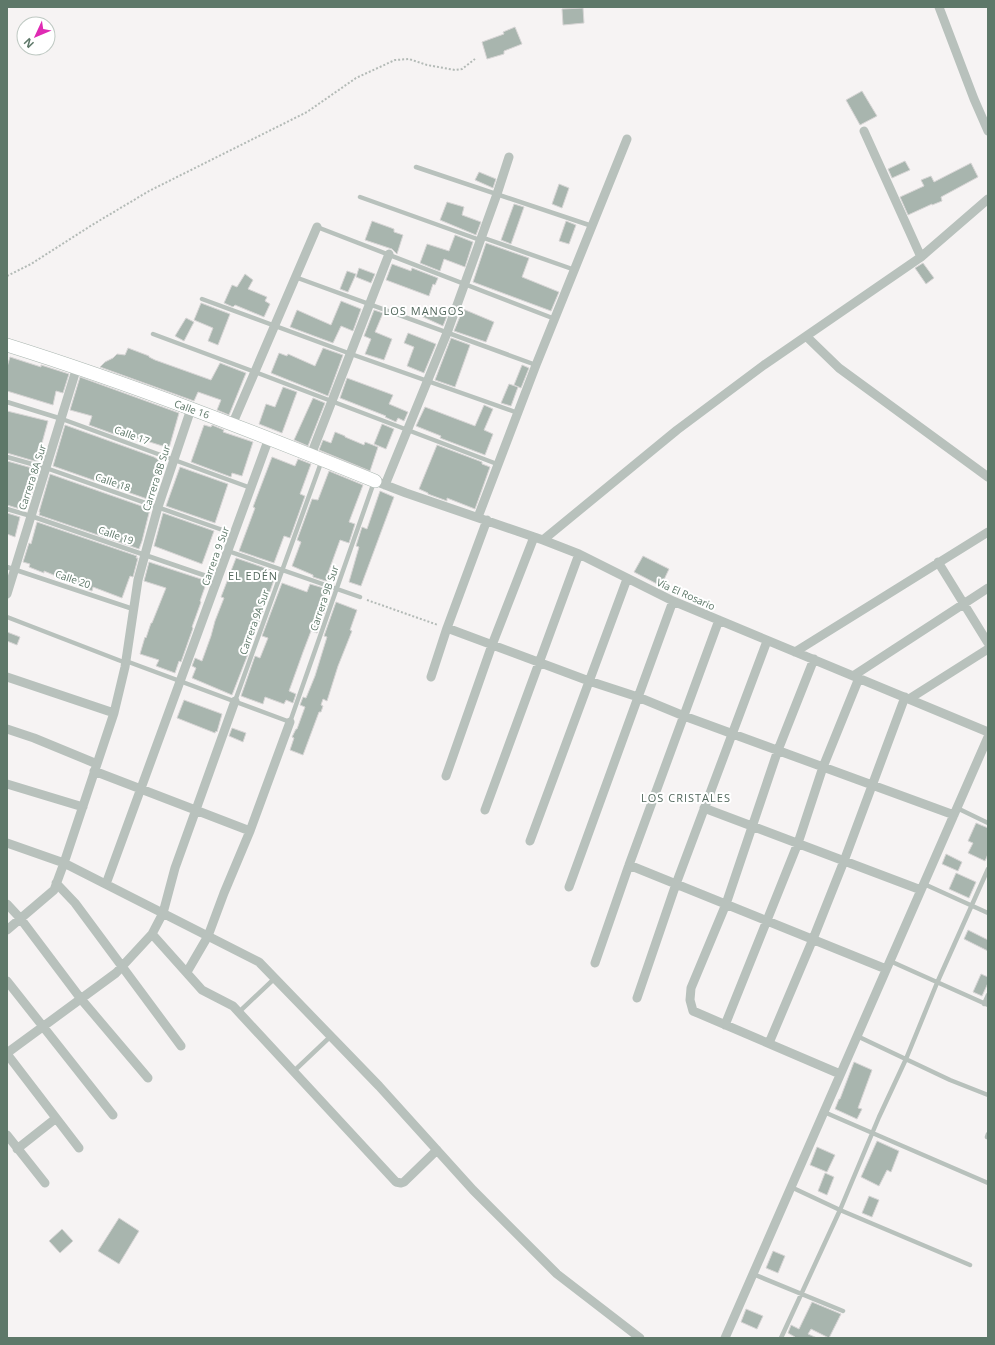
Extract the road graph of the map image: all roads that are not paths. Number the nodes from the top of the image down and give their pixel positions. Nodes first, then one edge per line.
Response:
1 (939, 7) edge
2 (864, 131) dead end
3 (988, 131) edge
4 (627, 140) dead end
5 (509, 157) dead end
6 (416, 166) dead end
7 (497, 194) junction
8 (360, 197) dead end
9 (988, 199) edge
10 (592, 226) junction
11 (317, 228) joint
12 (480, 239) junction
13 (389, 254) junction
14 (921, 258) junction
15 (575, 270) junction
16 (295, 277) junction
17 (464, 284) junction
18 (202, 299) dead end
19 (369, 305) junction
20 (555, 318) junction
21 (274, 325) junction
22 (447, 333) junction
23 (153, 334) dead end
24 (807, 336) junction
25 (7, 345) edge
26 (351, 354) junction
27 (536, 365) junction
28 (77, 367) junction
29 (255, 372) junction
30 (428, 381) junction
31 (7, 402) edge
32 (332, 402) junction
33 (191, 409) junction
34 (518, 413) junction
35 (62, 419) junction
36 (232, 424) junction
37 (407, 429) junction
38 (269, 438) junction
39 (7, 457) edge
40 (317, 457) junction
41 (174, 460) junction
42 (498, 464) junction
43 (46, 468) junction
44 (988, 477) edge
45 (380, 483) junction
46 (251, 488) junction
47 (158, 507) junction
48 (7, 509) edge
49 (31, 516) junction
50 (483, 519) junction
51 (988, 532) edge
52 (234, 534) junction
53 (538, 538) junction
54 (228, 551) junction
55 (144, 554) junction
56 (579, 554) junction
57 (938, 562) junction
58 (11, 568) edge
59 (282, 570) junction
60 (627, 579) junction
61 (218, 580) junction
62 (988, 588) edge
63 (336, 589) junction
64 (7, 594) edge
65 (360, 597) road end
66 (673, 601) junction
67 (964, 604) junction
68 (133, 609) junction
69 (7, 617) edge
70 (719, 620) junction
71 (447, 628) junction
72 (767, 641) junction
73 (988, 643) edge
74 (492, 645) junction
75 (988, 649) edge
76 (795, 652) junction
77 (814, 659) junction
78 (126, 662) junction
79 (539, 662) junction
80 (7, 677) edge
81 (431, 677) dead end
82 (856, 677) junction
83 (181, 681) junction
84 (590, 681) junction
85 (638, 697) junction
86 (907, 698) junction
87 (235, 701) junction
88 (114, 713) junction
89 (684, 716) junction
90 (290, 722) junction
91 (7, 729) edge
92 (988, 732) edge
93 (731, 733) junction
94 (988, 737) edge
95 (778, 750) junction
96 (823, 767) junction
97 (96, 768) junction
98 (446, 776) dead end
99 (7, 784) edge
100 (871, 785) junction
101 (141, 790) junction
102 (83, 807) junction
103 (704, 808) junction
104 (196, 810) junction
105 (485, 810) dead end
106 (955, 812) junction
107 (988, 822) edge
108 (752, 826) junction
109 (250, 831) junction
110 (530, 841) dead end
111 (7, 843) edge
112 (798, 843) junction
113 (844, 861) junction
114 (64, 863) junction
115 (629, 865) junction
116 (988, 869) edge
117 (56, 883) junction
118 (106, 884) junction
119 (676, 884) junction
120 (569, 887) dead end
121 (922, 887) junction
122 (7, 904) edge
123 (726, 904) junction
124 (971, 906) junction
125 (163, 913) junction
126 (988, 914) edge
127 (20, 918) junction
128 (767, 921) junction
129 (7, 930) edge
130 (152, 934) junction
131 (208, 936) junction
132 (812, 939) junction
133 (595, 963) dead end
134 (888, 965) junction
135 (122, 967) junction
136 (187, 972) junction
137 (275, 978) junction
138 (7, 981) edge
139 (937, 982) junction
140 (988, 995) edge
141 (637, 998) dead end
142 (81, 999) junction
143 (986, 1004) edge
144 (240, 1012) junction
145 (725, 1025) junction
146 (44, 1027) junction
147 (331, 1036) junction
148 (857, 1036) junction
149 (769, 1044) junction
150 (181, 1046) dead end
151 (7, 1054) edge
152 (906, 1059) junction
153 (294, 1071) junction
154 (840, 1074) junction
155 (148, 1078) dead end
156 (988, 1095) edge
157 (824, 1112) junction
158 (113, 1115) dead end
159 (55, 1119) junction
160 (872, 1134) junction
161 (7, 1135) edge
162 (79, 1148) dead end
163 (17, 1149) junction
164 (437, 1150) junction
165 (46, 1183) dead end
166 (988, 1183) edge
167 (791, 1187) junction
168 (840, 1210) junction
169 (970, 1265) dead end
170 (753, 1274) junction
171 (802, 1294) junction
172 (843, 1311) dead end
173 (640, 1338) edge
174 (725, 1338) edge
175 (781, 1338) edge

1 - 3 street
2 - 14 street
4 - 10 street
5 - 7 street
6 - 7 lane
7 - 10 lane
7 - 12 street
8 - 12 lane
9 - 14 street
10 - 15 street
11 - 13 lane
11 - 16 street
12 - 15 lane
12 - 17 street
13 - 17 lane
13 - 19 street
14 - 24 street
15 - 20 street
16 - 19 lane
16 - 21 street
17 - 20 lane
17 - 22 street
18 - 21 lane
19 - 22 lane
19 - 26 street
20 - 27 street
21 - 26 lane
21 - 29 street
22 - 27 lane
22 - 30 street
23 - 29 lane
24 - 44 street
24 - 53 street
25 - 28 street, Calle 16
26 - 30 lane
26 - 32 street
27 - 34 street
28 - 33 street, Calle 16
28 - 35 street, Carrera 8A Sur
29 - 32 lane
29 - 36 street
30 - 34 lane
30 - 37 street
31 - 35 lane, Calle 17
32 - 37 lane
32 - 40 street
33 - 36 street, Calle 16
33 - 41 street, Carrera 8B Sur
34 - 42 street
35 - 41 lane, Calle 17
35 - 43 street, Carrera 8A Sur
36 - 38 street, Calle 16
37 - 42 lane
37 - 45 street
38 - 40 street, Calle 16
38 - 46 street, Carrera 9 Sur
39 - 43 lane, Calle 18
40 - 45 street, Calle 16
40 - 59 lane, Carrera 9A Sur
41 - 46 lane, Calle 17
41 - 47 street, Carrera 8B Sur
42 - 50 street
43 - 47 lane, Calle 18
43 - 49 street, Carrera 8A Sur
45 - 50 street, Vía El Rosario
45 - 63 lane, Carrera 9B Sur
46 - 52 street, Carrera 9 Sur
47 - 52 lane, Calle 18
47 - 55 street, Carrera 8B Sur
48 - 49 lane, Calle 19
49 - 55 lane, Calle 19
49 - 58 street, Carrera 8A Sur
50 - 53 street, Vía El Rosario
50 - 71 street
51 - 57 street
52 - 54 street, Carrera 9 Sur
53 - 56 street, Vía El Rosario
53 - 74 street
54 - 59 lane
54 - 61 street, Carrera 9 Sur
55 - 61 lane, Calle 19
55 - 68 street, Carrera 8B Sur
56 - 60 street, Vía El Rosario
56 - 79 street
57 - 67 street
57 - 76 street
58 - 64 street, Carrera 8A Sur
58 - 68 lane, Calle 20
59 - 63 lane
59 - 87 lane, Carrera 9A Sur
60 - 66 street, Vía El Rosario
60 - 84 street
61 - 83 street, Carrera 9 Sur
62 - 67 street
63 - 65 lane
63 - 90 lane, Carrera 9B Sur
66 - 70 street, Vía El Rosario
66 - 85 street
67 - 73 street
67 - 82 street
68 - 78 street, Carrera 8B Sur
69 - 78 lane
70 - 72 street, Vía El Rosario
70 - 89 street
71 - 74 street
71 - 81 street
72 - 76 street, Vía El Rosario
72 - 93 street
74 - 79 street
74 - 98 street
75 - 86 street
76 - 77 street, Vía El Rosario
77 - 82 street, Vía El Rosario
77 - 95 street
78 - 83 lane
78 - 88 street, Carrera 8B Sur
79 - 84 street
79 - 105 street
80 - 88 street
82 - 86 street, Vía El Rosario
82 - 96 street
83 - 87 lane
83 - 101 street, Carrera 9 Sur
84 - 85 street
84 - 110 street
85 - 89 street
85 - 120 street
86 - 92 street, Vía El Rosario
86 - 100 street
87 - 90 lane
87 - 104 street
88 - 97 street, Carrera 8B Sur
89 - 93 street
89 - 115 street
90 - 109 street
91 - 97 street
93 - 95 street
93 - 103 street
94 - 106 street
95 - 96 street
95 - 108 street
96 - 100 street
96 - 112 street
97 - 101 street
97 - 102 street, Carrera 8B Sur
99 - 102 street
100 - 106 street
100 - 113 street
101 - 104 street
101 - 118 street, Carrera 9 Sur
102 - 114 street, Carrera 8B Sur
103 - 108 street
103 - 119 street
104 - 109 street
104 - 125 street
106 - 107 lane
106 - 121 street
108 - 112 street
108 - 123 street
109 - 131 street
111 - 114 street
112 - 113 street
112 - 128 street
113 - 121 street
113 - 132 street
114 - 117 street, Carrera 8B Sur
114 - 118 street
115 - 119 street
115 - 133 street
116 - 124 lane
117 - 127 street, Carrera 8B Sur
117 - 135 street
118 - 125 street
119 - 123 street
119 - 141 street
121 - 124 lane
121 - 134 street
122 - 127 street
123 - 128 street
123 - 145 street
124 - 126 lane
124 - 139 lane
125 - 130 street
125 - 131 street
127 - 129 street, Carrera 8B Sur
127 - 142 street
128 - 132 street
128 - 145 street
130 - 135 street
130 - 136 street
131 - 136 street
131 - 137 street
132 - 134 street
132 - 149 street
134 - 139 lane
134 - 148 street
135 - 142 street
135 - 150 street
136 - 144 street
137 - 144 lane
137 - 147 street
138 - 146 street
139 - 143 lane
139 - 152 lane
140 - 143 lane
142 - 146 street
142 - 155 street
144 - 153 street
145 - 149 street
146 - 151 street
146 - 158 street
147 - 153 lane
147 - 164 street
148 - 152 lane
148 - 154 street
149 - 154 street
151 - 159 street
152 - 156 lane
152 - 160 lane
153 - 164 street
154 - 157 street
157 - 160 lane
157 - 167 street
159 - 162 street
159 - 163 street
160 - 166 lane
160 - 168 lane
161 - 163 street
163 - 165 street
164 - 173 street
167 - 168 lane
167 - 170 street
168 - 169 lane
168 - 171 lane
170 - 171 lane
170 - 174 street
171 - 172 lane
171 - 175 lane

